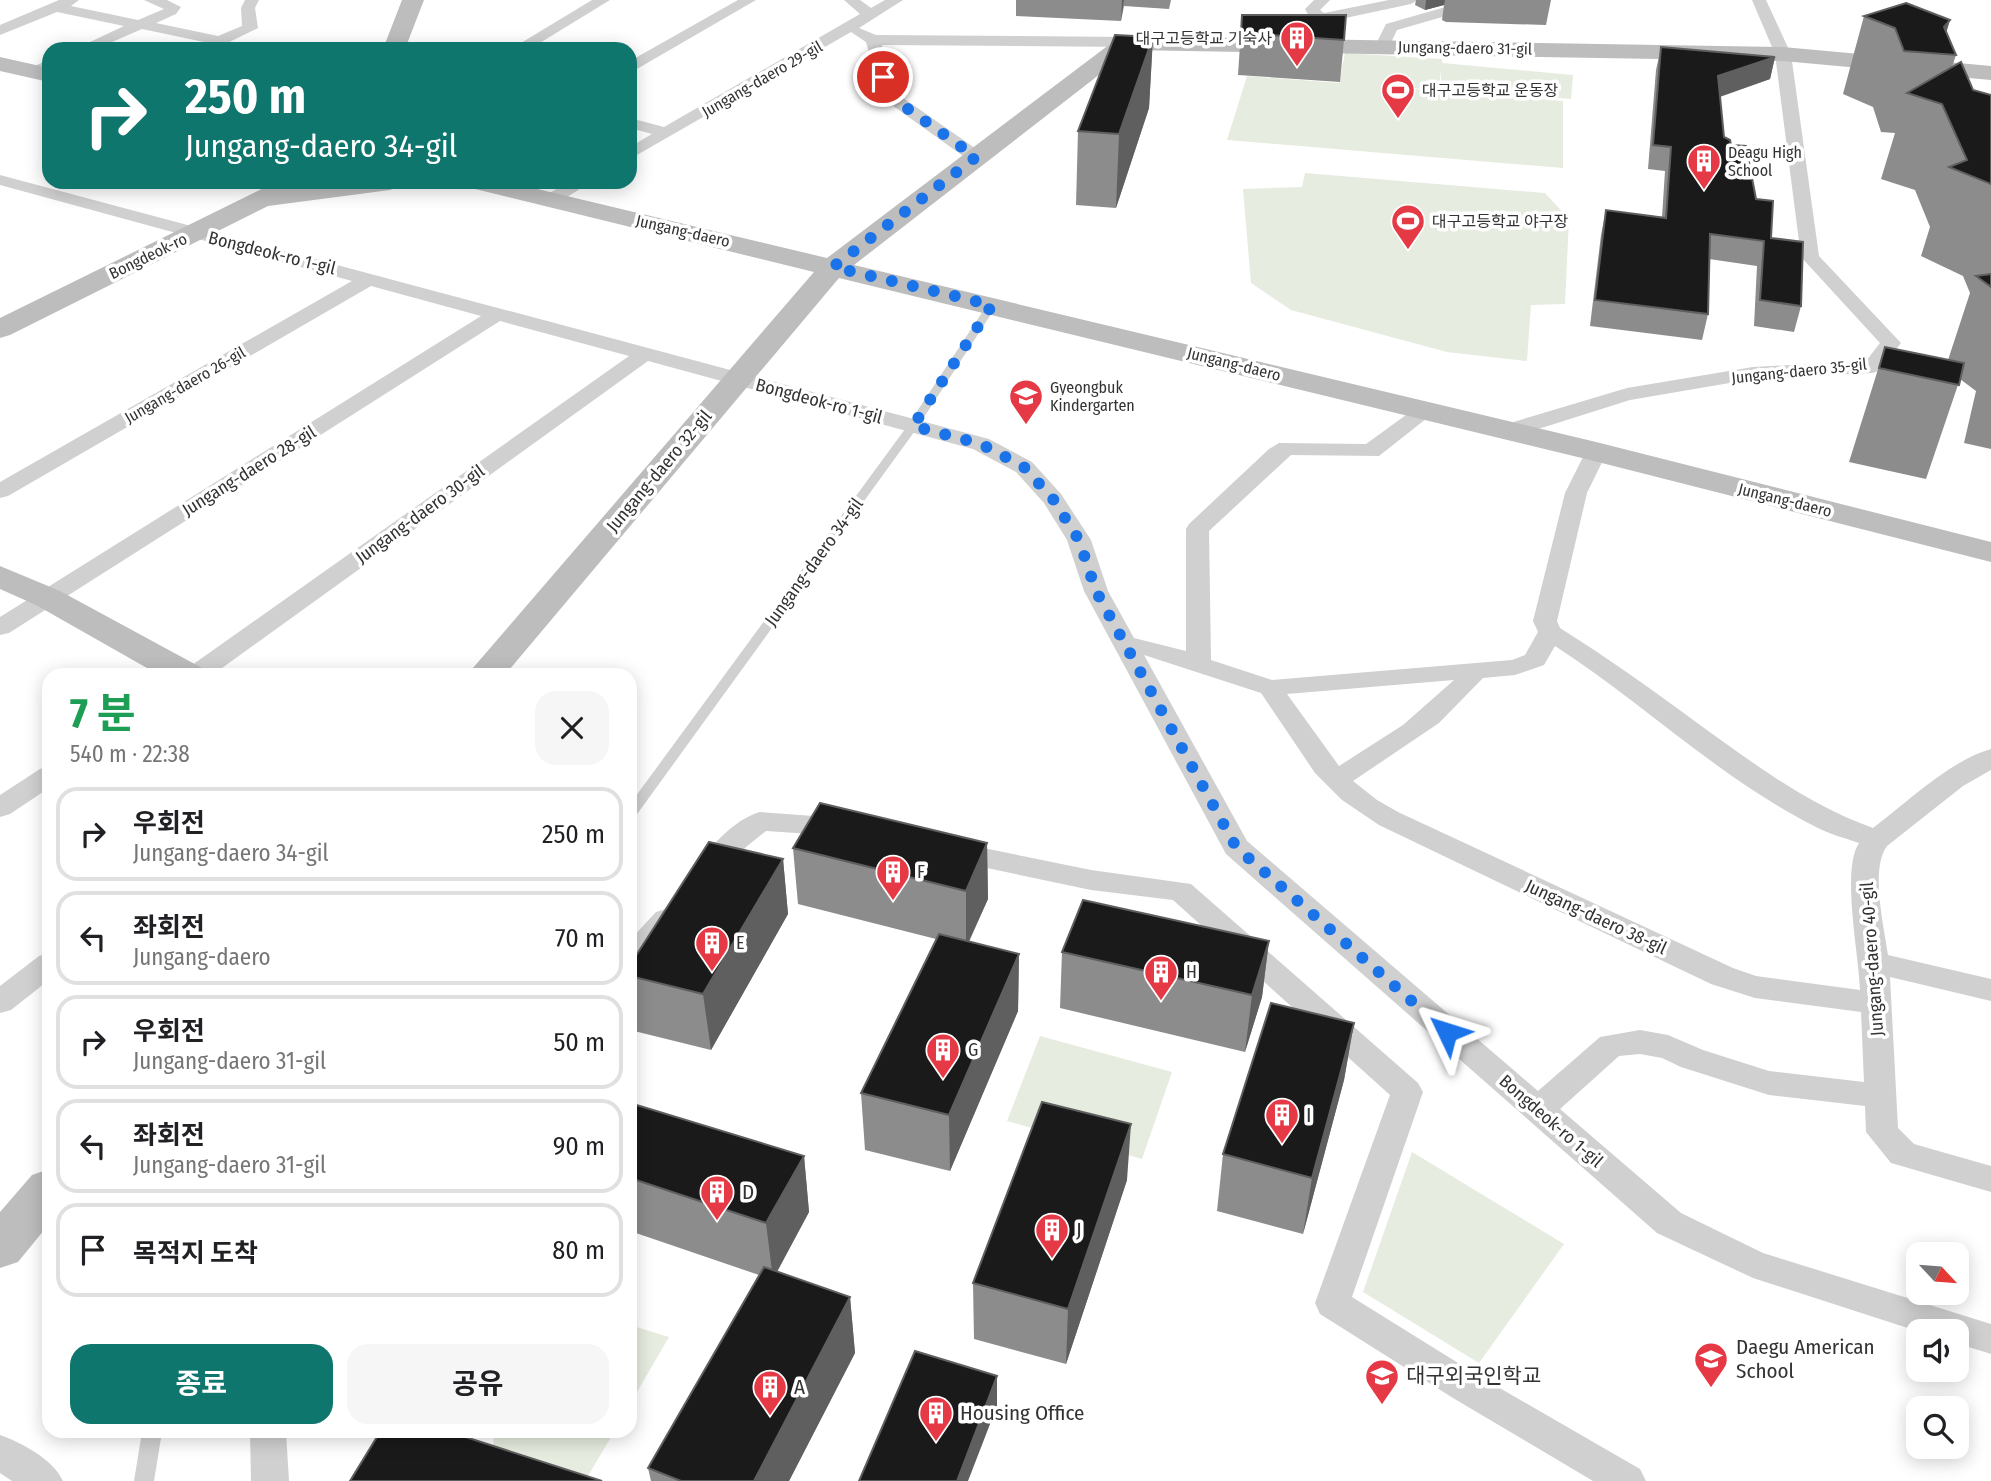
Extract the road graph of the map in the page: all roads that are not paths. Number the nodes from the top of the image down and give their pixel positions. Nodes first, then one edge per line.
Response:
1 (72, 0) edge
2 (151, 0) edge
3 (252, 0) edge
4 (413, 0) edge
5 (603, 0) edge
6 (750, 0) edge
7 (851, 0) edge
8 (896, 0) edge
9 (1323, 0) edge
10 (1411, 0) edge
11 (1486, 0) edge
12 (1759, 0) edge
13 (56, 7) junction
14 (871, 15) junction
15 (139, 24) junction
16 (852, 27) junction
17 (0, 30) edge
18 (873, 40) junction
19 (220, 41) joint
20 (99, 42) edge
21 (397, 42) edge
22 (531, 42) edge
23 (1130, 42) junction
24 (1383, 46) junction
25 (1783, 54) junction
26 (637, 64) edge
27 (2, 69) edge
28 (42, 70) edge
29 (1991, 72) edge
30 (42, 88) edge
31 (637, 125) edge
32 (667, 133) junction
33 (637, 150) edge
34 (976, 157) junction
35 (0, 180) edge
36 (322, 189) edge
37 (505, 189) edge
38 (570, 189) edge
39 (264, 195) edge
40 (550, 200) junction
41 (195, 233) junction
42 (833, 267) junction
43 (370, 278) junction
44 (992, 305) junction
45 (499, 313) junction
46 (0, 329) edge
47 (646, 353) junction
48 (737, 380) junction
49 (1424, 411) junction
50 (913, 426) junction
51 (1508, 431) junction
52 (1596, 452) junction
53 (0, 491) edge
54 (1991, 552) edge
55 (0, 576) edge
56 (48, 598) junction
57 (0, 628) edge
58 (1550, 632) junction
59 (1125, 643) junction
60 (1199, 664) junction
61 (177, 668) edge
62 (203, 668) edge
63 (491, 668) edge
64 (1476, 669) junction
65 (1270, 688) junction
66 (1991, 758) edge
67 (1336, 779) junction
68 (42, 780) edge
69 (637, 804) edge
70 (0, 808) edge
71 (866, 831) edge
72 (1877, 839) junction
73 (934, 847) edge
74 (637, 951) edge
75 (1874, 962) junction
76 (42, 969) edge
77 (1991, 990) edge
78 (0, 1002) edge
79 (1877, 1003) junction
80 (1881, 1096) junction
81 (1538, 1110) junction
82 (1991, 1178) edge
83 (42, 1197) edge
84 (0, 1247) edge
85 (1991, 1339) edge
86 (151, 1438) edge
87 (268, 1438) edge
88 (0, 1452) edge
89 (44, 1481) edge
90 (144, 1481) edge
91 (270, 1481) edge
92 (1628, 1481) edge

1 - 13 street
2 - 15 street
3 - 19 street
4 - 21 street
5 - 22 street
6 - 26 street
7 - 14 street
8 - 14 street, Jungang-daero 29-gil
9 - 10 street
11 - 24 street
12 - 25 street
13 - 15 street
13 - 17 street
14 - 16 street, Jungang-daero 29-gil
15 - 19 street
15 - 20 street
16 - 18 street
16 - 32 street, Jungang-daero 29-gil
18 - 23 street
18 - 34 street
23 - 24 street, Jungang-daero 31-gil
23 - 34 street
24 - 25 street, Jungang-daero 31-gil
25 - 29 street, Jungang-daero 31-gil
25 - 51 street, Jungang-daero 35-gil
27 - 28 street
27 - 30 street
31 - 32 street
32 - 33 street, Jungang-daero 29-gil
34 - 42 street
35 - 41 street
36 - 39 street
37 - 40 street, Jungang-daero
38 - 40 street
39 - 41 street, Bongdeok-ro
40 - 42 street, Jungang-daero
41 - 43 street, Bongdeok-ro 1-gil
41 - 46 street, Bongdeok-ro
42 - 44 street, Jungang-daero
42 - 48 street, Jungang-daero 32-gil
43 - 45 street, Bongdeok-ro 1-gil
43 - 53 street, Jungang-daero 26-gil
44 - 49 street, Jungang-daero
44 - 50 lane, Jungang-daero 34-gil
45 - 47 street, Bongdeok-ro 1-gil
45 - 56 street, Jungang-daero 28-gil
47 - 48 street, Bongdeok-ro 1-gil
47 - 62 street, Jungang-daero 30-gil
48 - 50 street, Bongdeok-ro 1-gil
48 - 63 street, Jungang-daero 32-gil
49 - 51 street, Jungang-daero
49 - 60 street
50 - 59 street, Bongdeok-ro 1-gil
50 - 69 lane, Jungang-daero 34-gil
51 - 52 street, Jungang-daero
52 - 54 street, Jungang-daero
52 - 58 street
55 - 56 street
56 - 57 street, Jungang-daero 28-gil
56 - 61 street
58 - 64 street
58 - 72 street
59 - 60 street
59 - 81 street, Bongdeok-ro 1-gil
60 - 65 street
64 - 65 street
64 - 67 street
65 - 67 street, Jungang-daero 38-gil
66 - 72 street
67 - 79 street, Jungang-daero 38-gil
68 - 70 street
71 - 74 street
72 - 75 street, Jungang-daero 40-gil
73 - 92 street
75 - 77 street
75 - 79 street, Jungang-daero 40-gil
76 - 78 street
79 - 80 street, Jungang-daero 40-gil
80 - 81 street
80 - 82 street, Jungang-daero 40-gil
81 - 85 street, Bongdeok-ro 1-gil
83 - 84 street
86 - 90 lane
87 - 91 street
88 - 89 street

